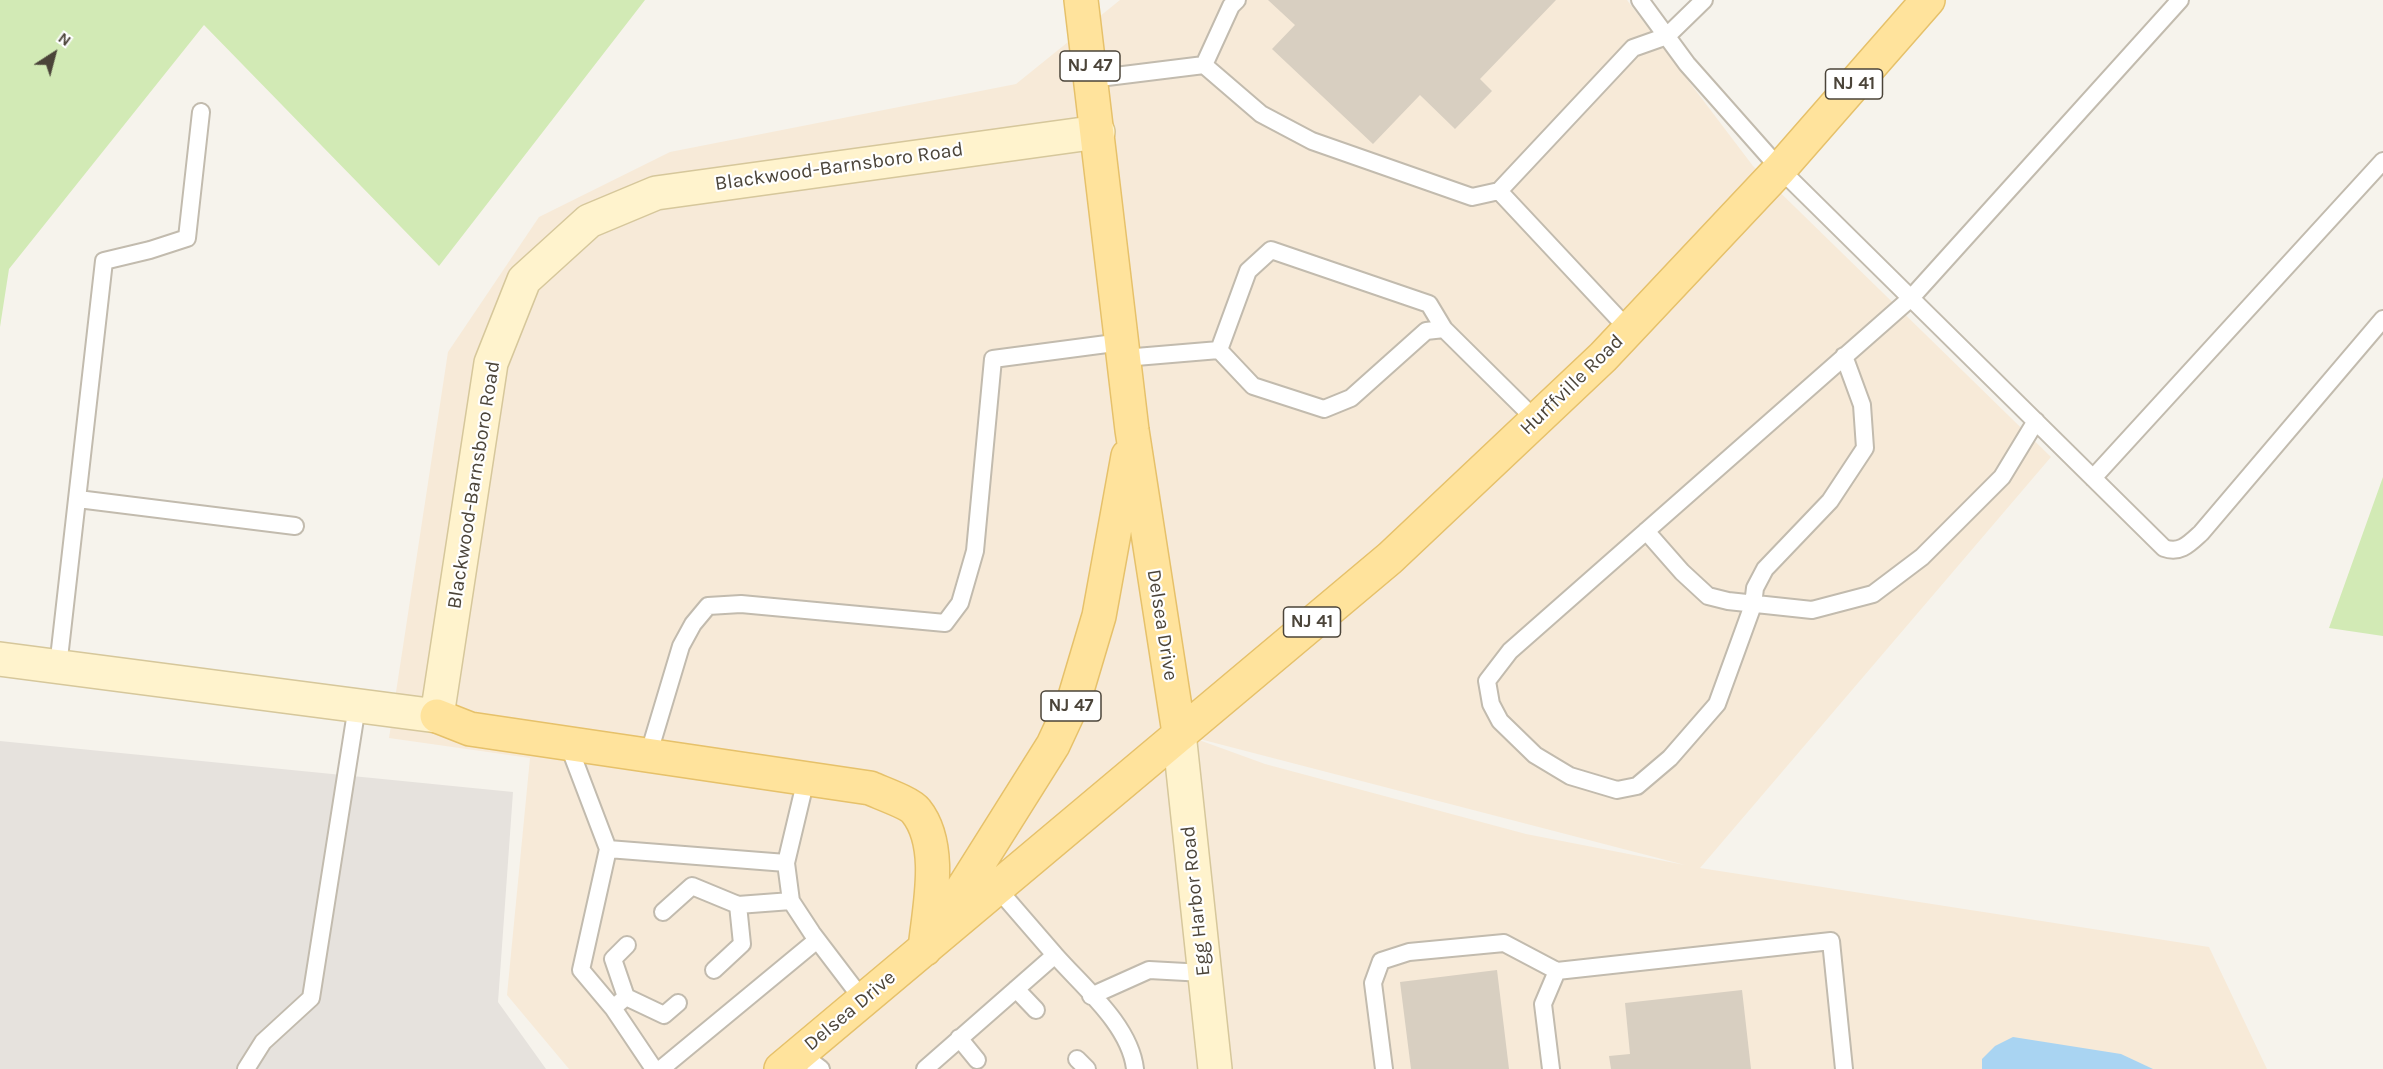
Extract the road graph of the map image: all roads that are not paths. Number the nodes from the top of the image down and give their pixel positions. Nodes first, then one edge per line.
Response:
1 (1081, 0) edge
2 (1238, 0) edge
3 (1640, 0) edge
4 (1704, 0) edge
5 (1928, 0) edge
6 (2180, 0) edge
7 (1667, 36) junction
8 (1204, 65) junction
9 (1091, 80) junction
10 (201, 112) dead end
11 (1098, 132) junction
12 (2383, 161) edge
13 (1780, 170) junction
14 (1499, 191) junction
15 (1911, 298) junction
16 (2383, 319) edge
17 (1444, 329) junction
18 (1629, 330) junction
19 (1123, 350) junction
20 (1220, 350) junction
21 (1844, 356) junction
22 (1536, 420) junction
23 (2036, 421) junction
24 (1132, 430) junction
25 (2093, 478) junction
26 (78, 499) junction
27 (295, 526) dead end
28 (1646, 531) junction
29 (1753, 604) junction
30 (0, 659) edge
31 (58, 667) junction
32 (357, 706) junction
33 (437, 716) junction
34 (1179, 733) junction
35 (568, 744) junction
36 (648, 756) junction
37 (806, 779) junction
38 (608, 849) junction
39 (786, 863) junction
40 (997, 888) junction
41 (791, 901) junction
42 (738, 904) junction
43 (663, 912) dead end
44 (817, 940) junction
45 (627, 945) dead end
46 (925, 949) junction
47 (1055, 955) junction
48 (714, 970) dead end
49 (1557, 970) junction
50 (1204, 973) junction
51 (1016, 989) junction
52 (1091, 996) junction
53 (863, 1000) junction
54 (620, 1003) junction
55 (678, 1003) dead end
56 (1036, 1010) dead end
57 (959, 1038) junction
58 (977, 1060) dead end
59 (801, 1064) edge
60 (927, 1068) edge
61 (246, 1069) edge
62 (654, 1069) edge
63 (661, 1069) edge
64 (1135, 1069) edge
65 (1215, 1069) edge
66 (1384, 1069) edge
67 (1551, 1069) edge
68 (1844, 1069) edge

1 - 9 main road, Delsea Drive / NJ 47
2 - 8 lane
3 - 7 lane
4 - 7 lane
5 - 13 main road, Hurffville Road / NJ 41
6 - 15 lane
7 - 13 lane
7 - 14 lane
8 - 9 lane
8 - 14 lane
9 - 11 main road, Delsea Drive / NJ 47
10 - 26 lane
11 - 19 main road, Delsea Drive / NJ 47
11 - 33 main road, Blackwood-Barnsboro Road
12 - 25 lane
13 - 15 lane
13 - 18 main road, Hurffville Road / NJ 41
14 - 18 lane
15 - 21 lane
15 - 23 lane
16 - 25 lane
17 - 20 lane
17 - 20 lane
17 - 22 lane
18 - 22 main road, Hurffville Road / NJ 41
19 - 20 lane
19 - 24 main road, Delsea Drive / NJ 47
19 - 36 lane
21 - 28 lane
21 - 29 lane
22 - 34 main road, Hurffville Road / NJ 41
23 - 25 lane
23 - 29 lane
24 - 34 main road, Delsea Drive / NJ 47
24 - 46 main road, NJ 47
26 - 27 lane
26 - 31 lane
28 - 29 lane
28 - 29 lane
30 - 31 main road
31 - 32 main road
32 - 33 main road
32 - 61 lane
33 - 35 main road
34 - 40 main road, Delsea Drive / NJ 47
34 - 50 main road, Egg Harbor Road
35 - 36 main road
35 - 38 lane
36 - 37 main road
37 - 39 lane
37 - 46 main road
38 - 39 lane
38 - 54 lane
39 - 41 lane
40 - 46 main road, Delsea Drive / NJ 47
40 - 47 lane
41 - 42 lane
41 - 44 lane
42 - 43 lane
42 - 48 lane
44 - 53 lane
44 - 63 lane
45 - 54 lane
46 - 53 main road, Delsea Drive / NJ 47
47 - 51 lane
47 - 52 lane
49 - 66 lane
49 - 67 lane
49 - 68 lane
50 - 52 lane
50 - 65 main road, Egg Harbor Road
51 - 56 lane
51 - 57 lane
52 - 64 lane
53 - 59 main road, Delsea Drive / NJ 47
54 - 55 lane
54 - 62 lane
57 - 58 lane
57 - 60 lane

